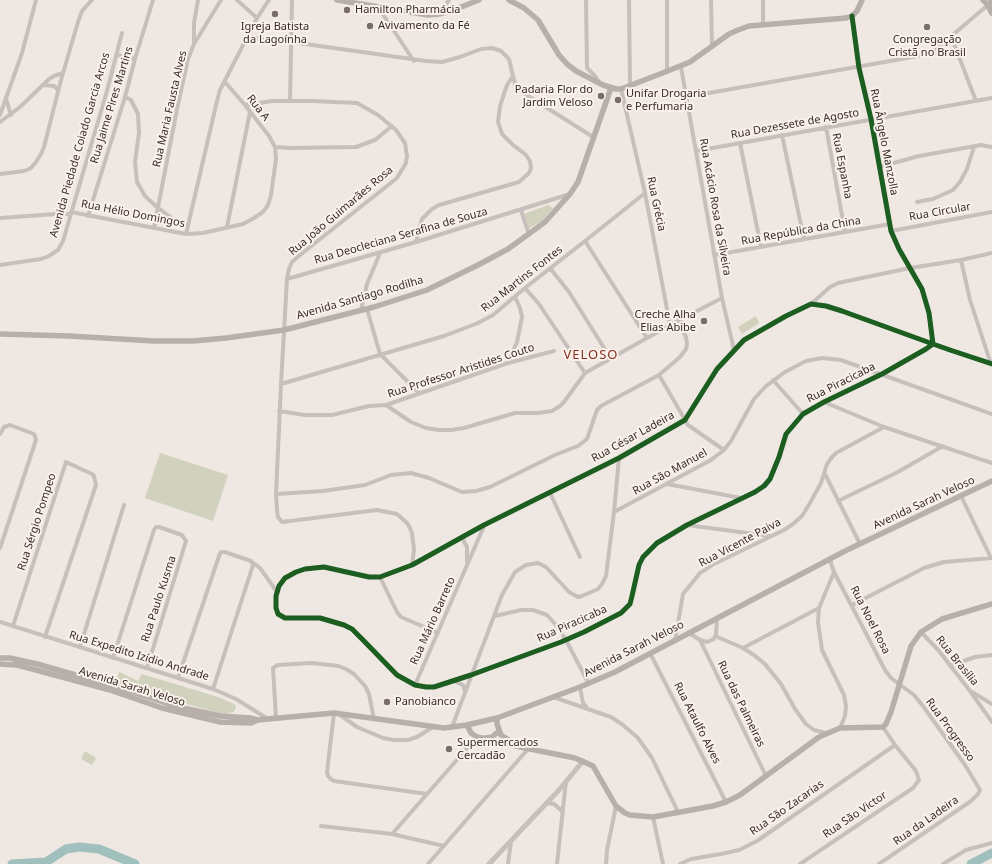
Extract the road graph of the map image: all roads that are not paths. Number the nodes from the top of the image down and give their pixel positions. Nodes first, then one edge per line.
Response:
1 (36, 0) edge
2 (92, 0) edge
3 (153, 0) edge
4 (198, 0) edge
5 (221, 0) edge
6 (237, 0) edge
7 (269, 0) edge
8 (292, 0) edge
9 (337, 0) edge
10 (449, 0) edge
11 (479, 0) edge
12 (509, 0) edge
13 (586, 0) edge
14 (629, 0) edge
15 (667, 0) edge
16 (711, 0) edge
17 (763, 0) edge
18 (862, 0) edge
19 (988, 2) edge
20 (378, 7) junction
21 (992, 13) edge
22 (439, 14) junction
23 (852, 16) junction
24 (256, 18) junction
25 (763, 25) junction
26 (122, 32) dead end
27 (951, 36) junction
28 (247, 37) junction
29 (291, 42) junction
30 (194, 44) junction
31 (712, 47) junction
32 (958, 50) junction
33 (930, 54) junction
34 (116, 55) junction
35 (135, 59) junction
36 (414, 60) junction
37 (681, 67) junction
38 (859, 68) junction
39 (667, 72) junction
40 (63, 73) junction
41 (513, 76) junction
42 (224, 82) junction
43 (599, 82) junction
44 (44, 85) junction
45 (630, 85) junction
46 (611, 88) junction
47 (621, 89) junction
48 (58, 90) junction
49 (126, 97) junction
50 (686, 97) junction
51 (992, 98) edge
52 (6, 99) junction
53 (290, 101) junction
54 (976, 101) junction
55 (245, 105) junction
56 (250, 112) junction
57 (10, 115) junction
58 (0, 116) edge
59 (871, 120) junction
60 (0, 122) edge
61 (392, 126) junction
62 (826, 127) junction
63 (782, 135) junction
64 (593, 137) junction
65 (740, 143) junction
66 (275, 147) junction
67 (974, 147) junction
68 (992, 147) edge
69 (696, 151) junction
70 (879, 167) junction
71 (0, 174) edge
72 (644, 193) junction
73 (570, 194) junction
74 (917, 202) dead end
75 (157, 207) junction
76 (520, 210) junction
77 (992, 212) edge
78 (71, 213) junction
79 (88, 216) junction
80 (0, 218) edge
81 (890, 224) junction
82 (188, 226) junction
83 (227, 227) junction
84 (154, 228) junction
85 (891, 230) junction
86 (846, 232) junction
87 (186, 234) junction
88 (529, 235) junction
89 (804, 239) junction
90 (585, 241) junction
91 (416, 242) junction
92 (761, 247) junction
93 (380, 253) junction
94 (992, 254) edge
95 (714, 255) junction
96 (961, 260) junction
97 (0, 265) edge
98 (550, 268) junction
99 (910, 268) junction
100 (287, 279) junction
101 (525, 288) junction
102 (515, 298) junction
103 (722, 298) junction
104 (811, 304) junction
105 (364, 309) junction
106 (678, 321) junction
107 (670, 325) junction
108 (284, 330) junction
109 (0, 334) edge
110 (647, 338) junction
111 (933, 344) junction
112 (734, 350) junction
113 (554, 351) dead end
114 (380, 354) junction
115 (611, 359) junction
116 (508, 363) junction
117 (992, 364) edge
118 (585, 373) junction
119 (882, 374) junction
120 (659, 375) junction
121 (773, 380) junction
122 (281, 384) junction
123 (419, 393) junction
124 (824, 402) junction
125 (386, 405) junction
126 (280, 411) junction
127 (803, 414) junction
128 (992, 414) edge
129 (685, 420) junction
130 (884, 427) junction
131 (0, 434) edge
132 (943, 446) junction
133 (724, 450) junction
134 (619, 458) junction
135 (992, 463) edge
136 (825, 474) junction
137 (680, 477) junction
138 (992, 481) edge
139 (667, 484) junction
140 (683, 487) junction
141 (550, 493) junction
142 (276, 494) junction
143 (961, 496) junction
144 (742, 498) junction
145 (838, 501) junction
146 (124, 505) dead end
147 (614, 512) junction
148 (484, 525) junction
149 (687, 525) junction
150 (770, 536) junction
151 (462, 538) junction
152 (860, 544) junction
153 (0, 548) edge
154 (580, 558) dead end
155 (991, 558) edge
156 (830, 560) junction
157 (252, 562) junction
158 (467, 565) junction
159 (412, 566) junction
160 (834, 572) junction
161 (380, 577) junction
162 (277, 592) junction
163 (992, 604) edge
164 (852, 605) junction
165 (819, 608) junction
166 (495, 616) junction
167 (717, 619) junction
168 (0, 622) edge
169 (13, 626) junction
170 (921, 632) junction
171 (438, 633) junction
172 (689, 633) junction
173 (716, 636) junction
174 (45, 637) junction
175 (566, 640) junction
176 (700, 640) junction
177 (675, 641) junction
178 (80, 647) junction
179 (743, 648) junction
180 (650, 653) junction
181 (992, 655) edge
182 (0, 658) edge
183 (113, 658) junction
184 (0, 664) edge
185 (950, 666) junction
186 (146, 668) junction
187 (471, 675) junction
188 (178, 678) junction
189 (453, 681) junction
190 (589, 684) junction
191 (415, 685) junction
192 (900, 685) junction
193 (580, 687) junction
194 (213, 689) junction
195 (465, 691) junction
196 (970, 691) junction
197 (553, 697) junction
198 (992, 704) edge
199 (587, 708) junction
200 (336, 713) junction
201 (268, 718) junction
202 (276, 718) junction
203 (374, 718) junction
204 (497, 718) junction
205 (258, 720) junction
206 (992, 722) edge
207 (467, 725) junction
208 (434, 726) junction
209 (883, 726) junction
210 (452, 727) junction
211 (840, 728) junction
212 (499, 731) junction
213 (827, 733) junction
214 (480, 737) junction
215 (895, 745) junction
216 (520, 747) junction
217 (528, 749) junction
218 (583, 760) junction
219 (766, 776) junction
220 (566, 781) junction
221 (980, 790) joint
222 (427, 794) junction
223 (726, 802) junction
224 (546, 803) junction
225 (616, 806) junction
226 (563, 812) junction
227 (678, 812) junction
228 (653, 817) junction
229 (321, 826) dead end
230 (392, 834) junction
231 (511, 840) junction
232 (992, 843) edge
233 (444, 846) junction
234 (428, 864) edge
235 (490, 864) edge
236 (508, 864) edge
237 (557, 864) edge
238 (606, 864) edge
239 (663, 864) edge
240 (680, 864) edge
241 (800, 864) edge
242 (879, 864) edge
243 (943, 864) edge

1 - 52 street
2 - 40 street
3 - 35 street, Rua Jaime Pires Martins
4 - 30 street
5 - 30 street, Rua Maria Fausta Alves
6 - 24 street
7 - 24 street
8 - 29 street
9 - 20 main road
10 - 22 street
11 - 22 main road
12 - 43 main road
13 - 43 street
14 - 45 street
15 - 39 street
16 - 31 street
17 - 25 street
18 - 23 main road
19 - 21 main road
19 - 27 street
20 - 22 main road
20 - 36 street
23 - 25 main road
23 - 38 street, Rua Ângelo Manzolla
24 - 28 street
25 - 31 main road
26 - 34 street, Avenida Piedade Coiado Garcia Arcos
27 - 32 street
27 - 33 street
28 - 29 street
28 - 42 street
29 - 36 street
29 - 53 street
30 - 75 street, Rua Maria Fausta Alves
31 - 37 main road
32 - 33 street
32 - 54 street
33 - 38 street
34 - 35 street
34 - 78 street, Avenida Piedade Coiado Garcia Arcos
35 - 49 street, Rua Jaime Pires Martins
36 - 41 street
37 - 39 main road
37 - 50 street, Rua Acácio Rosa da Silveira
38 - 50 street
38 - 59 street, Rua Ângelo Manzolla
39 - 45 main road
40 - 44 street
40 - 48 street
41 - 64 street
41 - 91 street
42 - 55 street, Rua A
42 - 82 street
43 - 46 main road
44 - 48 street
44 - 57 street
45 - 47 main road
46 - 47 main road
46 - 64 main road, Avenida Santiago Rodilha
47 - 72 street, Rua Grécia
48 - 71 street
49 - 75 street
49 - 79 street, Rua Jaime Pires Martins
50 - 69 street, Rua Acácio Rosa da Silveira
51 - 54 street, Rua Dezessete de Agosto
52 - 57 street
52 - 58 street
53 - 55 street, Rua João Guimarães Rosa
53 - 61 street, Rua João Guimarães Rosa
54 - 59 street, Rua Dezessete de Agosto
55 - 56 street, Rua A
56 - 66 street, Rua A
56 - 83 street
57 - 60 street
59 - 62 street, Rua Dezessete de Agosto
59 - 70 street, Rua Ângelo Manzolla
61 - 66 street
61 - 100 street, Rua João Guimarães Rosa
62 - 63 street, Rua Dezessete de Agosto
62 - 86 street, Rua Espanha
63 - 65 street, Rua Dezessete de Agosto
63 - 89 street
64 - 73 main road, Avenida Santiago Rodilha
65 - 69 street, Rua Dezessete de Agosto
65 - 92 street
66 - 83 street, Rua Hélio Domingos
67 - 68 street
67 - 70 street
67 - 74 street
69 - 95 street, Rua Acácio Rosa da Silveira
70 - 81 street, Rua Ângelo Manzolla
72 - 90 street, Rua Martins Fontes
72 - 107 street, Rua Grécia
73 - 76 street, Rua Deocleciana Serafina de Souza
73 - 88 main road, Avenida Santiago Rodilha
75 - 82 street
75 - 84 street, Rua Maria Fausta Alves
76 - 88 street
76 - 91 street, Rua Deocleciana Serafina de Souza
77 - 85 street, Rua Circular
78 - 79 street, Rua Hélio Domingos
78 - 80 street, Rua Hélio Domingos
78 - 97 street, Avenida Piedade Coiado Garcia Arcos
79 - 84 street, Rua Hélio Domingos
81 - 85 street, Rua Ângelo Manzolla
81 - 86 street, Rua República da China
82 - 87 street
83 - 87 street, Rua Hélio Domingos
84 - 87 street, Rua Hélio Domingos
85 - 99 street, Rua Ângelo Manzolla
86 - 89 street, Rua República da China
88 - 105 main road, Avenida Santiago Rodilha
89 - 92 street, Rua República da China
90 - 98 street, Rua Martins Fontes
90 - 110 street
91 - 93 street, Rua Deocleciana Serafina de Souza
92 - 95 street, Rua República da China
93 - 100 street, Rua Deocleciana Serafina de Souza
93 - 105 street
94 - 96 street, Rua César Ladeira
95 - 103 street, Rua Acácio Rosa da Silveira
96 - 99 street, Rua César Ladeira
96 - 117 street
98 - 101 street, Rua Martins Fontes
98 - 115 street
99 - 104 street, Rua César Ladeira
99 - 111 street, Rua Ângelo Manzolla
100 - 108 street, Rua João Guimarães Rosa
101 - 102 street, Rua Martins Fontes
101 - 118 street
102 - 114 street, Rua Martins Fontes
102 - 116 street
103 - 106 street
103 - 112 street, Rua Acácio Rosa da Silveira
104 - 111 street
104 - 112 street, Rua César Ladeira
105 - 108 main road, Avenida Santiago Rodilha
105 - 114 street
106 - 107 street
106 - 120 street
107 - 110 street
108 - 109 main road, Avenida Santiago Rodilha
108 - 122 street, Rua João Guimarães Rosa
110 - 115 street
111 - 117 street
111 - 119 street, Rua Piracicaba
112 - 129 street, Rua César Ladeira
113 - 116 street, Rua Professor Aristides Couto
114 - 122 street, Rua Martins Fontes
114 - 123 street
115 - 118 street
116 - 123 street, Rua Professor Aristides Couto
118 - 125 street
119 - 121 street, Rua São Manuel
119 - 124 street, Rua Piracicaba
119 - 128 street, Rua São Manuel
120 - 129 street
120 - 142 street
121 - 127 street
121 - 133 street, Rua São Manuel
122 - 126 street, Rua João Guimarães Rosa
123 - 125 street, Rua Professor Aristides Couto
124 - 127 street, Rua Piracicaba
124 - 130 street
125 - 126 street, Rua Professor Aristides Couto
126 - 142 street, Rua João Guimarães Rosa
127 - 144 street, Rua Piracicaba
129 - 133 street
129 - 134 street, Rua César Ladeira
130 - 132 street
130 - 136 street, Rua Vicente Paiva
131 - 153 street
132 - 135 street
132 - 145 street
133 - 137 street, Rua São Manuel
134 - 141 street, Rua César Ladeira
134 - 147 street
136 - 145 street
136 - 150 street, Rua Vicente Paiva
137 - 139 street, Rua São Manuel
137 - 140 street
138 - 143 main road, Avenida Sarah Veloso
139 - 140 street
139 - 147 street, Rua São Manuel
140 - 144 street
141 - 148 street, Rua César Ladeira
141 - 154 street
142 - 159 street, Rua João Guimarães Rosa
143 - 152 main road, Avenida Sarah Veloso
143 - 155 street
144 - 149 street, Rua Piracicaba
145 - 152 street
146 - 178 street
147 - 166 street
148 - 151 street, Rua César Ladeira
148 - 158 street, Rua Mário Barreto
149 - 150 street
149 - 175 street, Rua Piracicaba
150 - 177 street, Rua Vicente Paiva
151 - 158 street, Rua Mário Barreto
151 - 159 street, Rua César Ladeira
152 - 156 main road, Avenida Sarah Veloso
155 - 164 street
156 - 160 street, Rua Noel Rosa
156 - 167 main road, Avenida Sarah Veloso
157 - 162 street
157 - 188 street
157 - 194 street
158 - 171 street, Rua Mário Barreto
159 - 161 street, Rua César Ladeira
160 - 164 street, Rua Noel Rosa
160 - 165 street
161 - 162 street, Rua César Ladeira
161 - 171 street
162 - 191 street, Rua Piracicaba
163 - 170 main road
164 - 192 street, Rua Noel Rosa
165 - 179 street
165 - 211 street
166 - 175 street
166 - 187 street
167 - 172 main road, Avenida Sarah Veloso
167 - 173 street
168 - 169 street, Rua Expedito Izídio Andrade
169 - 174 street, Rua Expedito Izídio Andrade
169 - 174 street, Rua Sérgio Pompeo
170 - 185 street, Rua Brasília
170 - 192 main road
171 - 191 street, Rua Mário Barreto
172 - 176 street
172 - 177 main road, Avenida Sarah Veloso
173 - 176 street
173 - 179 street
174 - 178 street, Rua Expedito Izídio Andrade
175 - 187 street, Rua Piracicaba
175 - 190 street
176 - 219 street, Rua das Palmeiras
177 - 180 main road, Avenida Sarah Veloso
178 - 183 street, Rua Expedito Izídio Andrade
179 - 213 street
180 - 190 main road, Avenida Sarah Veloso
180 - 223 street, Rua Ataulfo Alves
181 - 185 street
182 - 205 main road, Avenida Sarah Veloso
183 - 186 street, Rua Expedito Izídio Andrade
183 - 186 street, Rua Paulo Kusma
184 - 205 main road, Avenida Sarah Veloso
185 - 196 street, Rua Brasília
186 - 188 street, Rua Expedito Izídio Andrade
187 - 189 street, Rua Piracicaba
187 - 195 street
188 - 194 street, Rua Expedito Izídio Andrade
189 - 191 street, Rua Piracicaba
189 - 195 street
190 - 193 main road, Avenida Sarah Veloso
192 - 209 main road
192 - 221 street, Rua Progresso
193 - 197 main road, Avenida Sarah Veloso
193 - 199 street
194 - 201 street, Rua Expedito Izídio Andrade
195 - 210 street
196 - 198 street
196 - 206 street, Rua Brasília
197 - 199 street
197 - 204 main road, Avenida Sarah Veloso
199 - 227 street
200 - 202 main road, Avenida Sarah Veloso
200 - 203 main road, Avenida Sarah Veloso
200 - 208 street
200 - 222 street
201 - 202 main road, Avenida Sarah Veloso
201 - 205 main road, Avenida Sarah Veloso
202 - 203 street
203 - 208 main road, Avenida Sarah Veloso
204 - 207 main road, Avenida Sarah Veloso
204 - 212 main road
207 - 210 main road, Avenida Sarah Veloso
207 - 214 main road
208 - 210 main road, Avenida Sarah Veloso
209 - 211 main road
209 - 215 street
211 - 213 main road
212 - 214 main road
212 - 216 main road
213 - 219 main road
214 - 216 main road
214 - 222 street
215 - 240 street, Rua São Zacarias
215 - 241 street, Rua São Victor
216 - 217 main road
217 - 218 main road
217 - 233 street
218 - 220 street
218 - 225 main road
219 - 223 main road
220 - 224 street
220 - 226 street
221 - 242 street, Rua da Ladeira
222 - 230 street
223 - 227 main road
224 - 226 street
224 - 231 street
225 - 228 main road
225 - 238 street
226 - 237 street
227 - 228 main road
228 - 239 street
229 - 230 street
230 - 233 street
231 - 235 street
231 - 236 street
232 - 243 street
233 - 234 street

